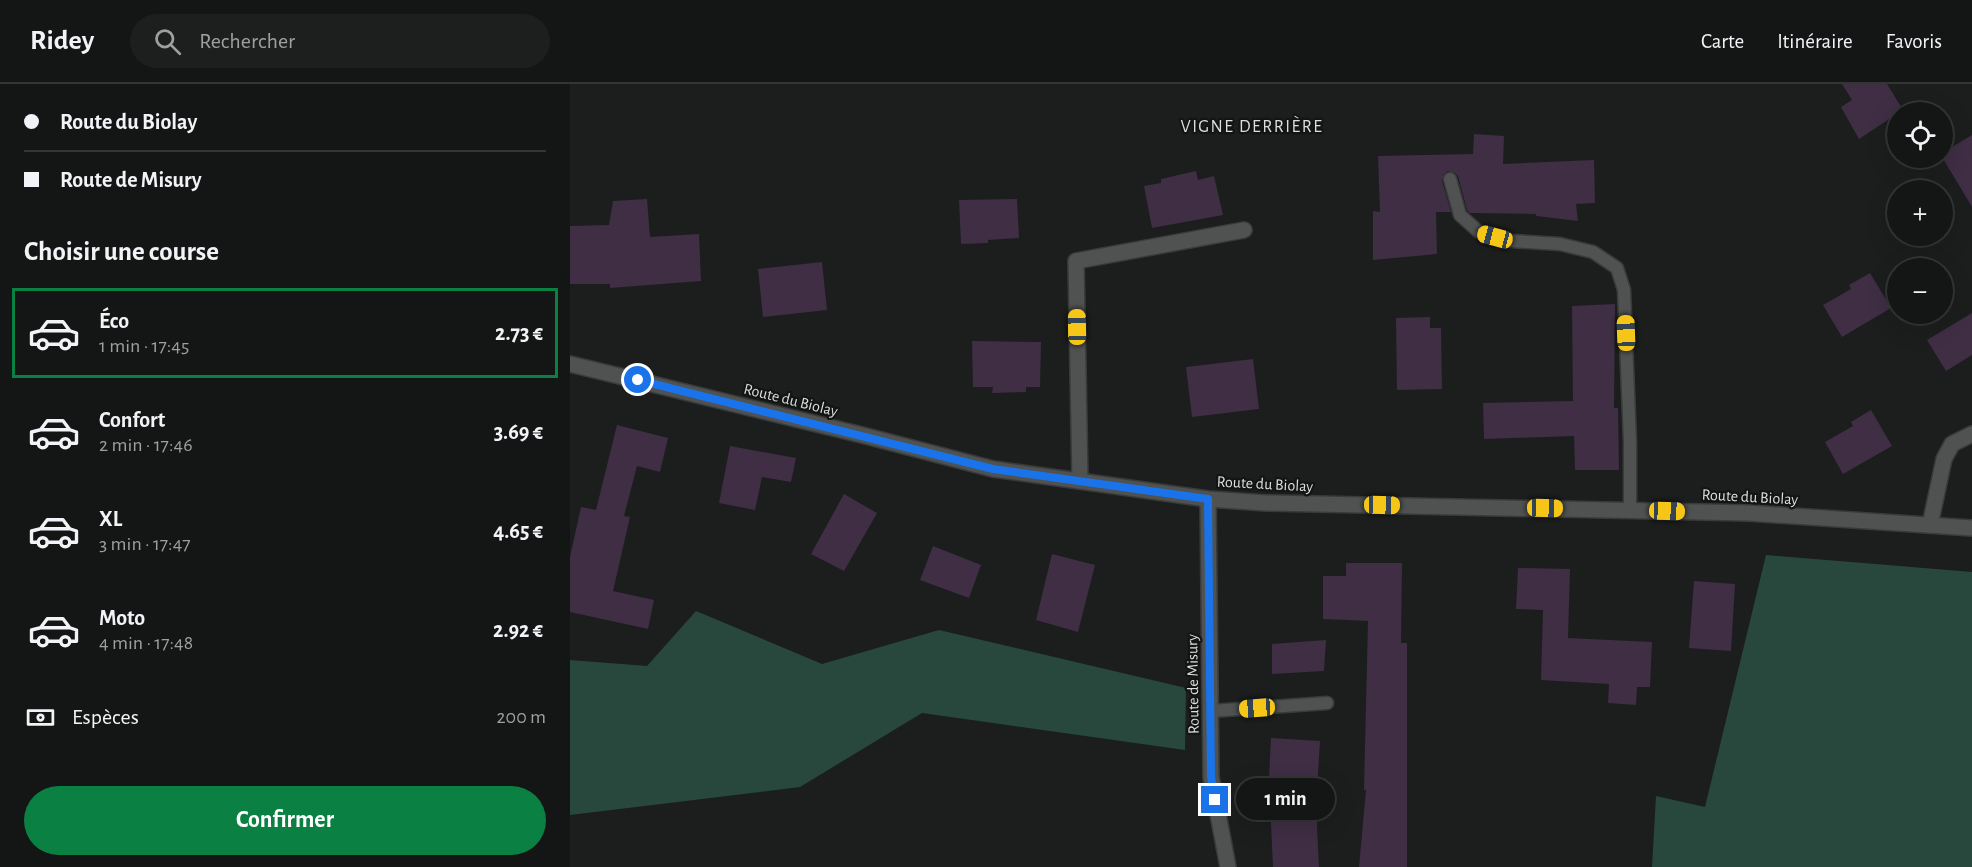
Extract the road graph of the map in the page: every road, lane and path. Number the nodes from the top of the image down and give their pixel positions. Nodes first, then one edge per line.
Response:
1 (1450, 179) dead end
2 (1244, 230) dead end
3 (570, 364) edge
4 (1972, 434) edge
5 (1080, 482) junction
6 (1208, 499) junction
7 (1630, 510) junction
8 (1930, 525) junction
9 (1972, 528) edge
10 (1327, 703) dead end
11 (1210, 711) junction
12 (1228, 867) edge

1 - 7 lane
2 - 5 street
3 - 5 street, Route du Biolay
4 - 8 street
5 - 6 street, Route du Biolay
6 - 7 street, Route du Biolay
6 - 11 street, Route de Misury
7 - 8 street, Route du Biolay
8 - 9 street, Route du Biolay
10 - 11 lane
11 - 12 street, Route de Misury

